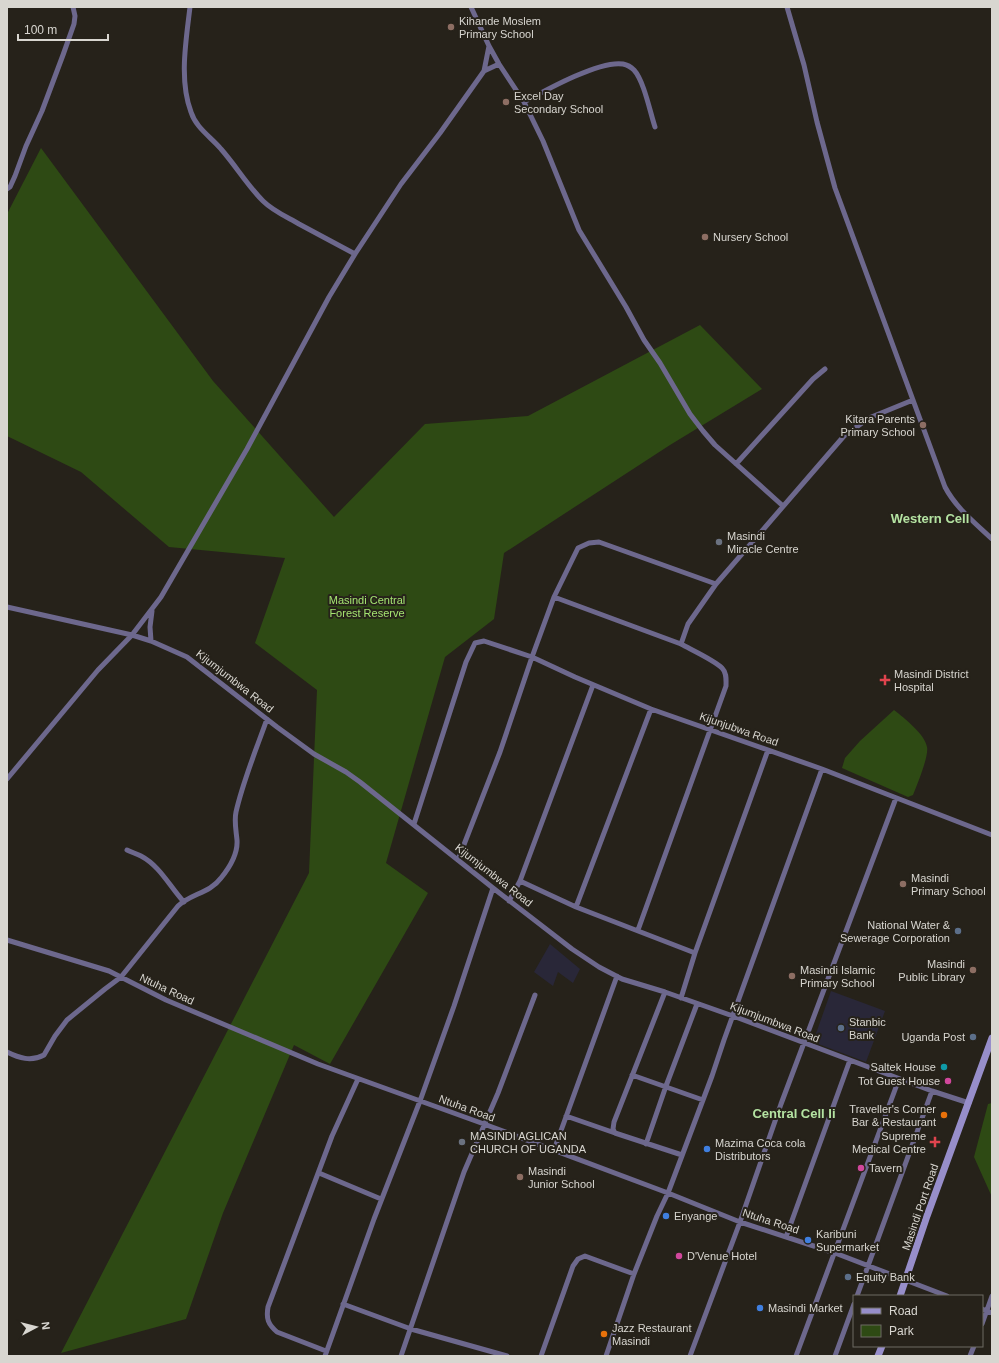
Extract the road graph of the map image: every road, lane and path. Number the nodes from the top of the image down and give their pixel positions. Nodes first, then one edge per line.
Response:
1 (74, 7) edge
2 (190, 7) edge
3 (472, 7) edge
4 (787, 7) edge
5 (489, 46) junction
6 (499, 64) junction
7 (484, 71) junction
8 (524, 102) junction
9 (655, 127) dead end
10 (7, 189) edge
11 (355, 254) junction
12 (825, 369) dead end
13 (913, 400) junction
14 (736, 464) junction
15 (783, 506) junction
16 (992, 539) edge
17 (716, 584) junction
18 (554, 597) junction
19 (7, 607) edge
20 (152, 610) junction
21 (132, 635) junction
22 (152, 641) junction
23 (681, 644) junction
24 (532, 657) junction
25 (593, 685) junction
26 (651, 709) junction
27 (267, 719) junction
28 (711, 730) junction
29 (768, 750) junction
30 (822, 769) junction
31 (7, 779) edge
32 (896, 798) junction
33 (414, 824) junction
34 (992, 835) edge
35 (127, 850) dead end
36 (458, 860) junction
37 (520, 881) junction
38 (493, 888) junction
39 (510, 900) junction
40 (184, 902) junction
41 (576, 907) junction
42 (638, 930) junction
43 (7, 940) edge
44 (695, 953) junction
45 (617, 976) junction
46 (121, 977) junction
47 (665, 992) junction
48 (535, 995) dead end
49 (681, 998) junction
50 (697, 1004) junction
51 (733, 1016) junction
52 (992, 1038) edge
53 (805, 1043) junction
54 (7, 1052) edge
55 (850, 1060) junction
56 (632, 1074) junction
57 (358, 1078) junction
58 (899, 1079) junction
59 (666, 1086) junction
60 (932, 1091) junction
61 (703, 1100) junction
62 (420, 1101) junction
63 (969, 1103) junction
64 (566, 1116) junction
65 (484, 1124) junction
66 (615, 1133) junction
67 (646, 1144) junction
68 (554, 1150) junction
69 (682, 1155) junction
70 (319, 1173) junction
71 (668, 1193) junction
72 (381, 1199) junction
73 (740, 1222) junction
74 (786, 1237) junction
75 (835, 1253) junction
76 (868, 1266) junction
77 (634, 1274) junction
78 (906, 1280) junction
79 (857, 1295) edge
80 (900, 1295) edge
81 (944, 1295) edge
82 (992, 1296) edge
83 (343, 1304) junction
84 (853, 1307) edge
85 (987, 1311) edge
86 (983, 1321) edge
87 (411, 1329) junction
88 (483, 1349) junction
89 (325, 1353) edge
90 (401, 1356) edge
91 (480, 1356) edge
92 (507, 1356) edge
93 (541, 1356) edge
94 (606, 1356) edge
95 (690, 1356) edge
96 (796, 1356) edge
97 (835, 1356) edge

1 - 10 street
2 - 11 street
3 - 5 street
4 - 13 street
5 - 6 street
5 - 7 street
6 - 7 street
6 - 8 street
7 - 11 street
8 - 9 street
8 - 14 street
11 - 20 street
12 - 14 street
13 - 15 street
13 - 16 street
14 - 15 street
15 - 17 street
17 - 18 street
17 - 23 street
18 - 23 street
18 - 24 street
19 - 21 street, Kijumjumbwa Road
20 - 21 street
20 - 22 street
21 - 22 street, Kijumjumbwa Road
21 - 31 street
22 - 27 street, Kijumjumbwa Road
23 - 28 street
24 - 25 street, Kijunjubwa Road
24 - 33 street, Kijunjubwa Road
24 - 36 street
25 - 26 street, Kijunjubwa Road
25 - 37 street
26 - 28 street, Kijunjubwa Road
26 - 41 street
27 - 33 street, Kijumjumbwa Road
27 - 40 street
28 - 29 street, Kijunjubwa Road
28 - 42 street
29 - 30 street, Kijunjubwa Road
29 - 44 street
30 - 32 street, Kijunjubwa Road
30 - 51 street
32 - 34 street, Kijunjubwa Road
32 - 53 street
33 - 36 street, Kijumjumbwa Road
35 - 40 street
36 - 38 street, Kijumjumbwa Road
37 - 39 street
37 - 41 street
38 - 39 street, Kijumjumbwa Road
38 - 62 street
39 - 45 street, Kijumjumbwa Road
40 - 46 street
41 - 42 street
42 - 44 street
43 - 46 street, Ntuha Road
44 - 49 street
45 - 47 street, Kijumjumbwa Road
45 - 64 street
46 - 54 street
46 - 57 street, Ntuha Road
47 - 49 street, Kijumjumbwa Road
47 - 56 street
48 - 65 street
49 - 50 street, Kijumjumbwa Road
50 - 51 street, Kijumjumbwa Road
50 - 59 street
51 - 53 street, Kijumjumbwa Road
51 - 61 street
52 - 63 main road, Masindi Port Road
53 - 55 street, Kijumjumbwa Road
53 - 73 street
55 - 58 street, Kijumjumbwa Road
55 - 74 street
56 - 59 street
56 - 66 street
57 - 62 street, Ntuha Road
57 - 70 street
58 - 60 street, Kijumjumbwa Road
58 - 75 street
59 - 61 street
59 - 67 street
60 - 63 street, Kijumjumbwa Road
60 - 76 street
61 - 69 street
62 - 65 street, Ntuha Road
62 - 72 street
63 - 78 main road, Masindi Port Road
64 - 66 street
64 - 68 street
65 - 68 street, Ntuha Road
65 - 87 street
66 - 67 street
67 - 69 street
68 - 71 street, Ntuha Road
69 - 71 street
70 - 72 street
70 - 89 street
71 - 73 street, Ntuha Road
71 - 77 street
72 - 83 street
73 - 74 street, Ntuha Road
73 - 95 street
74 - 75 street, Ntuha Road
75 - 76 street, Ntuha Road
75 - 96 street
76 - 78 street, Ntuha Road
76 - 79 street
77 - 93 street
77 - 94 street
78 - 80 main road, Masindi Port Road
78 - 81 street, Ntuha Road
82 - 85 street
83 - 87 street
83 - 89 street
84 - 97 street
85 - 86 street
87 - 88 street
87 - 90 street
88 - 91 street
88 - 92 street

